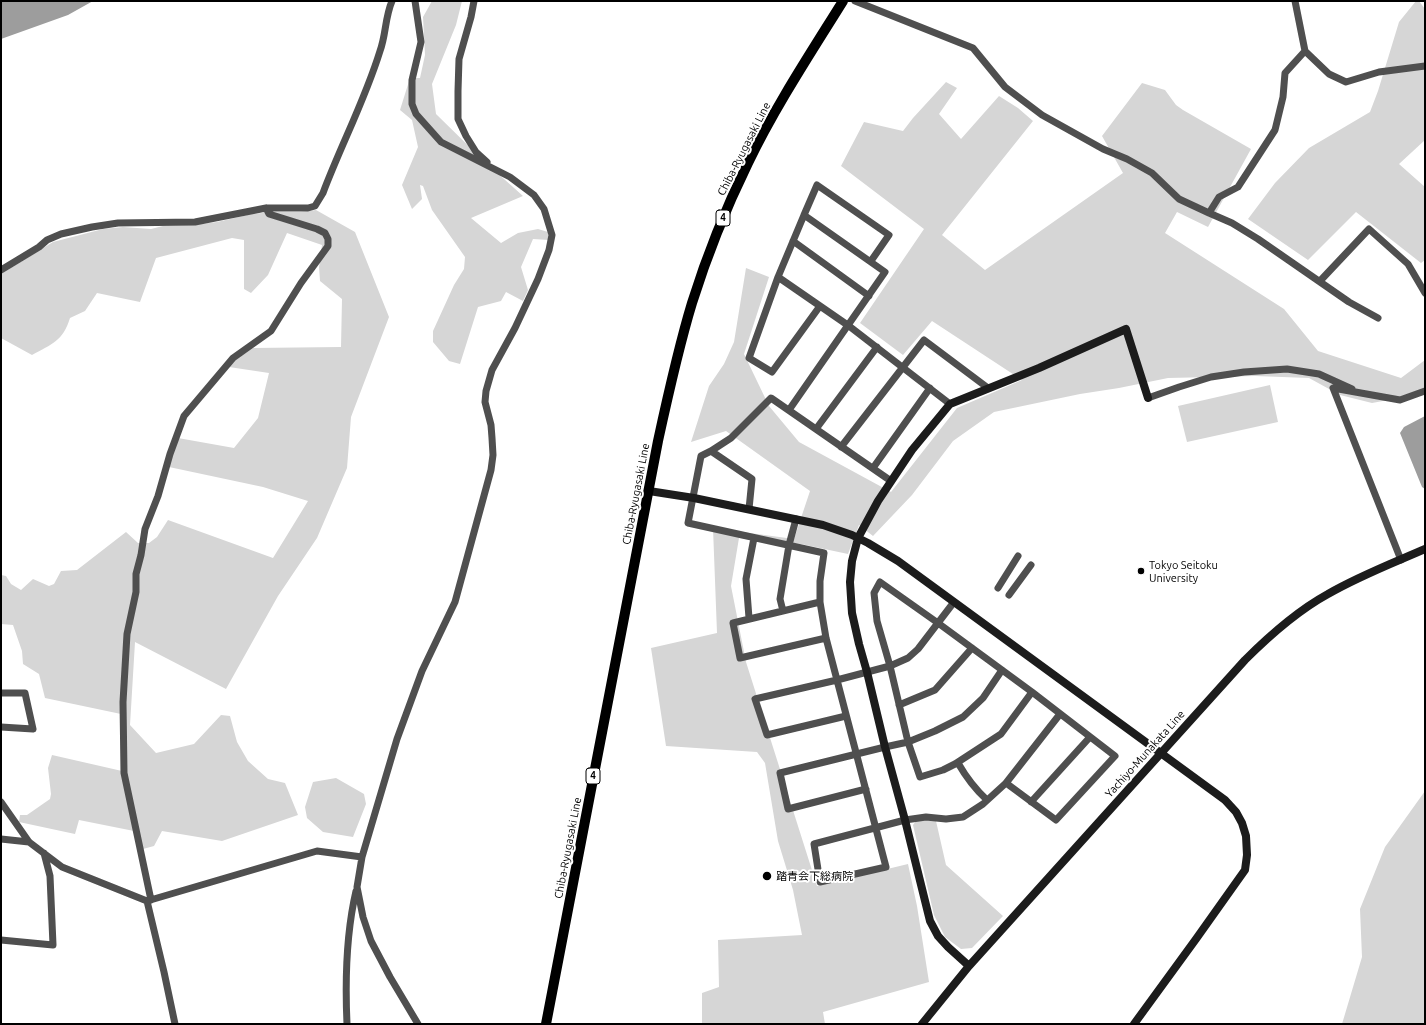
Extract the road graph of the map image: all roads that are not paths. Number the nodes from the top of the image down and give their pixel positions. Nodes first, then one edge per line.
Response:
1 (392, 1) edge
2 (415, 1) edge
3 (474, 1) edge
4 (843, 1) edge
5 (855, 1) edge
6 (1295, 1) edge
7 (1305, 51) junction
8 (1425, 66) edge
9 (493, 168) junction
10 (266, 208) junction
11 (1209, 213) junction
12 (804, 215) junction
13 (793, 241) junction
14 (871, 262) junction
15 (1, 270) edge
16 (778, 277) junction
17 (1320, 281) junction
18 (1425, 293) edge
19 (869, 296) junction
20 (820, 306) junction
21 (1378, 318) dead end
22 (849, 326) junction
23 (877, 347) junction
24 (903, 367) junction
25 (930, 388) junction
26 (988, 388) junction
27 (1360, 392) junction
28 (1425, 392) edge
29 (1148, 398) joint
30 (950, 404) junction
31 (789, 410) junction
32 (816, 429) junction
33 (842, 447) junction
34 (711, 451) junction
35 (873, 468) junction
36 (891, 481) junction
37 (649, 491) junction
38 (694, 498) junction
39 (749, 509) junction
40 (796, 519) junction
41 (754, 538) junction
42 (858, 538) junction
43 (789, 545) junction
44 (1425, 549) edge
45 (1018, 556) dead end
46 (1401, 560) junction
47 (1031, 564) dead end
48 (998, 588) dead end
49 (1009, 596) dead end
50 (820, 602) junction
51 (954, 602) junction
52 (783, 611) junction
53 (749, 618) junction
54 (938, 622) junction
55 (826, 638) junction
56 (972, 648) junction
57 (890, 666) junction
58 (1002, 670) junction
59 (867, 672) junction
60 (837, 680) junction
61 (1032, 692) junction
62 (1, 693) edge
63 (900, 705) junction
64 (1060, 714) junction
65 (846, 716) junction
66 (1, 727) edge
67 (1090, 737) junction
68 (908, 742) junction
69 (885, 746) junction
70 (1161, 753) junction
71 (857, 754) junction
72 (958, 762) junction
73 (1006, 783) junction
74 (866, 789) junction
75 (987, 800) junction
76 (1, 802) edge
77 (1031, 802) junction
78 (905, 820) junction
79 (877, 828) junction
80 (1, 839) edge
81 (29, 842) junction
82 (44, 853) junction
83 (362, 857) junction
84 (357, 887) junction
85 (149, 900) junction
86 (1, 940) edge
87 (969, 966) junction
88 (175, 1024) edge
89 (348, 1024) edge
90 (418, 1024) edge
91 (546, 1024) edge
92 (922, 1024) edge
93 (1134, 1024) edge

1 - 10 street
2 - 9 street
3 - 9 street
4 - 37 main road, Chiba-Ryugasaki Line / 4
5 - 11 street
6 - 7 street
7 - 8 street
7 - 11 street
9 - 83 street
10 - 15 street
10 - 85 street
11 - 17 street
12 - 13 street
12 - 14 street
12 - 14 street
13 - 16 street
13 - 19 street
14 - 19 street
16 - 20 street
16 - 20 street
17 - 18 street
17 - 21 street
19 - 22 street
20 - 22 street
22 - 23 street
22 - 31 street
23 - 24 street
23 - 32 street
24 - 25 street
24 - 26 street
24 - 33 street
25 - 30 street
25 - 35 street
26 - 29 street
26 - 30 street
27 - 28 street
27 - 29 street
27 - 46 street
30 - 36 street
31 - 32 street
31 - 34 street
32 - 33 street
33 - 35 street
34 - 38 street
34 - 39 street
35 - 36 street
36 - 42 street
37 - 38 street
37 - 91 main road, Chiba-Ryugasaki Line / 4
38 - 39 street
38 - 41 street
39 - 40 street
40 - 42 street
40 - 43 street
41 - 43 street
41 - 53 street
42 - 51 street
42 - 59 street
43 - 50 street
43 - 52 street
44 - 46 street, Yachiyo-Munakata Line
45 - 48 street
46 - 70 street, Yachiyo-Munakata Line
47 - 49 street
50 - 52 street
50 - 55 street
51 - 54 street
51 - 70 street
52 - 53 street
53 - 55 street
54 - 56 street
54 - 57 street
54 - 57 street
55 - 60 street
56 - 58 street
56 - 63 street
57 - 59 street
57 - 63 street
58 - 61 street
58 - 68 street
59 - 60 street
59 - 69 street
60 - 65 street
60 - 65 street
61 - 64 street
61 - 72 street
62 - 66 street
63 - 68 street
64 - 67 street
64 - 73 street
65 - 71 street
67 - 77 street
67 - 77 street
68 - 69 street
68 - 72 street
69 - 71 street
69 - 78 street
70 - 87 street, Yachiyo-Munakata Line
70 - 93 street
71 - 74 street
71 - 74 street
72 - 75 street
73 - 75 street
73 - 77 street
74 - 79 street
75 - 78 street
76 - 81 street
78 - 79 street
78 - 87 street
79 - 79 street
80 - 81 street
81 - 82 street
82 - 85 street
82 - 86 street
83 - 84 street
83 - 85 street
84 - 89 street
84 - 90 street
85 - 88 street
87 - 92 street, Yachiyo-Munakata Line

